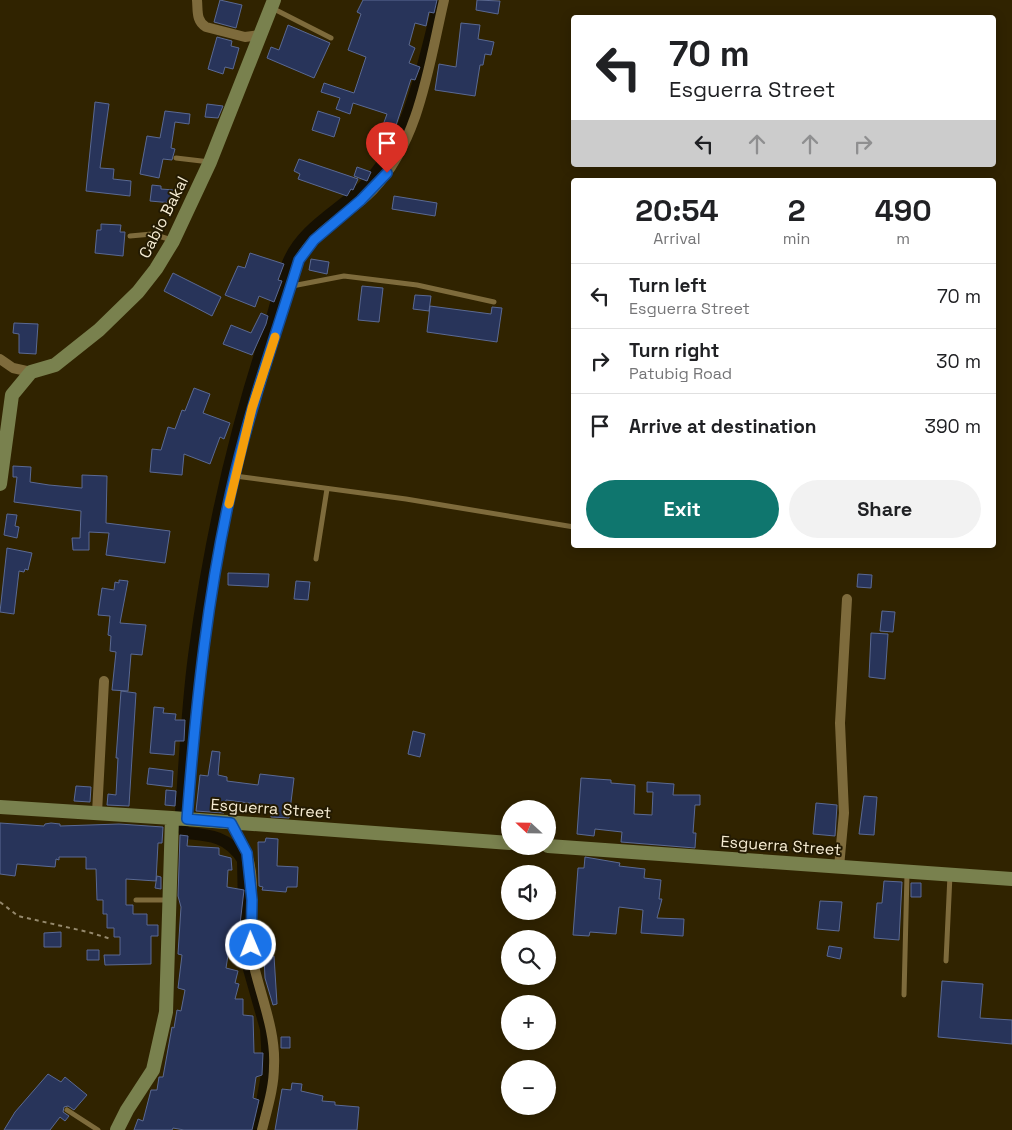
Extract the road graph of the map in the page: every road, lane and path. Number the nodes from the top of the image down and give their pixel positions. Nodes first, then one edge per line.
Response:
1 (197, 0) edge
2 (444, 0) edge
3 (272, 4) edge
4 (259, 35) junction
5 (331, 38) dead end
6 (176, 158) dead end
7 (210, 162) junction
8 (130, 236) dead end
9 (173, 241) junction
10 (291, 286) junction
11 (494, 302) dead end
12 (0, 359) edge
13 (31, 372) junction
14 (234, 476) junction
15 (0, 484) edge
16 (327, 489) junction
17 (571, 527) edge
18 (316, 559) dead end
19 (847, 599) dead end
20 (104, 681) dead end
21 (0, 807) edge
22 (97, 813) junction
23 (172, 818) junction
24 (187, 819) junction
25 (231, 823) junction
26 (501, 842) edge
27 (556, 847) edge
28 (839, 867) junction
29 (908, 872) junction
30 (950, 875) junction
31 (1012, 879) edge
32 (136, 900) dead end
33 (168, 900) junction
34 (0, 902) edge
35 (111, 939) dead end
36 (946, 961) dead end
37 (904, 996) dead end
38 (67, 1110) dead end
39 (98, 1130) edge
40 (117, 1130) edge
41 (262, 1130) edge

1 - 4 street
2 - 10 street
3 - 4 main road, Cabio Bakal
3 - 5 lane
4 - 7 main road, Cabio Bakal
6 - 7 lane
7 - 9 main road, Cabio Bakal
8 - 9 lane
9 - 13 main road, Cabio Bakal
10 - 11 lane
10 - 14 street
12 - 13 street
13 - 15 main road
14 - 16 lane
14 - 24 street
16 - 17 lane
16 - 18 lane
19 - 28 street
20 - 22 street
21 - 22 main road, Esguerra Street
22 - 23 main road, Esguerra Street
23 - 24 main road, Esguerra Street
23 - 33 main road
24 - 25 main road, Esguerra Street
25 - 26 main road, Esguerra Street
25 - 41 street
27 - 28 main road, Esguerra Street
28 - 29 main road, Esguerra Street
29 - 30 main road, Esguerra Street
29 - 37 lane
30 - 31 main road, Esguerra Street
30 - 36 lane
32 - 33 lane
33 - 40 main road
34 - 35 path
38 - 39 lane

